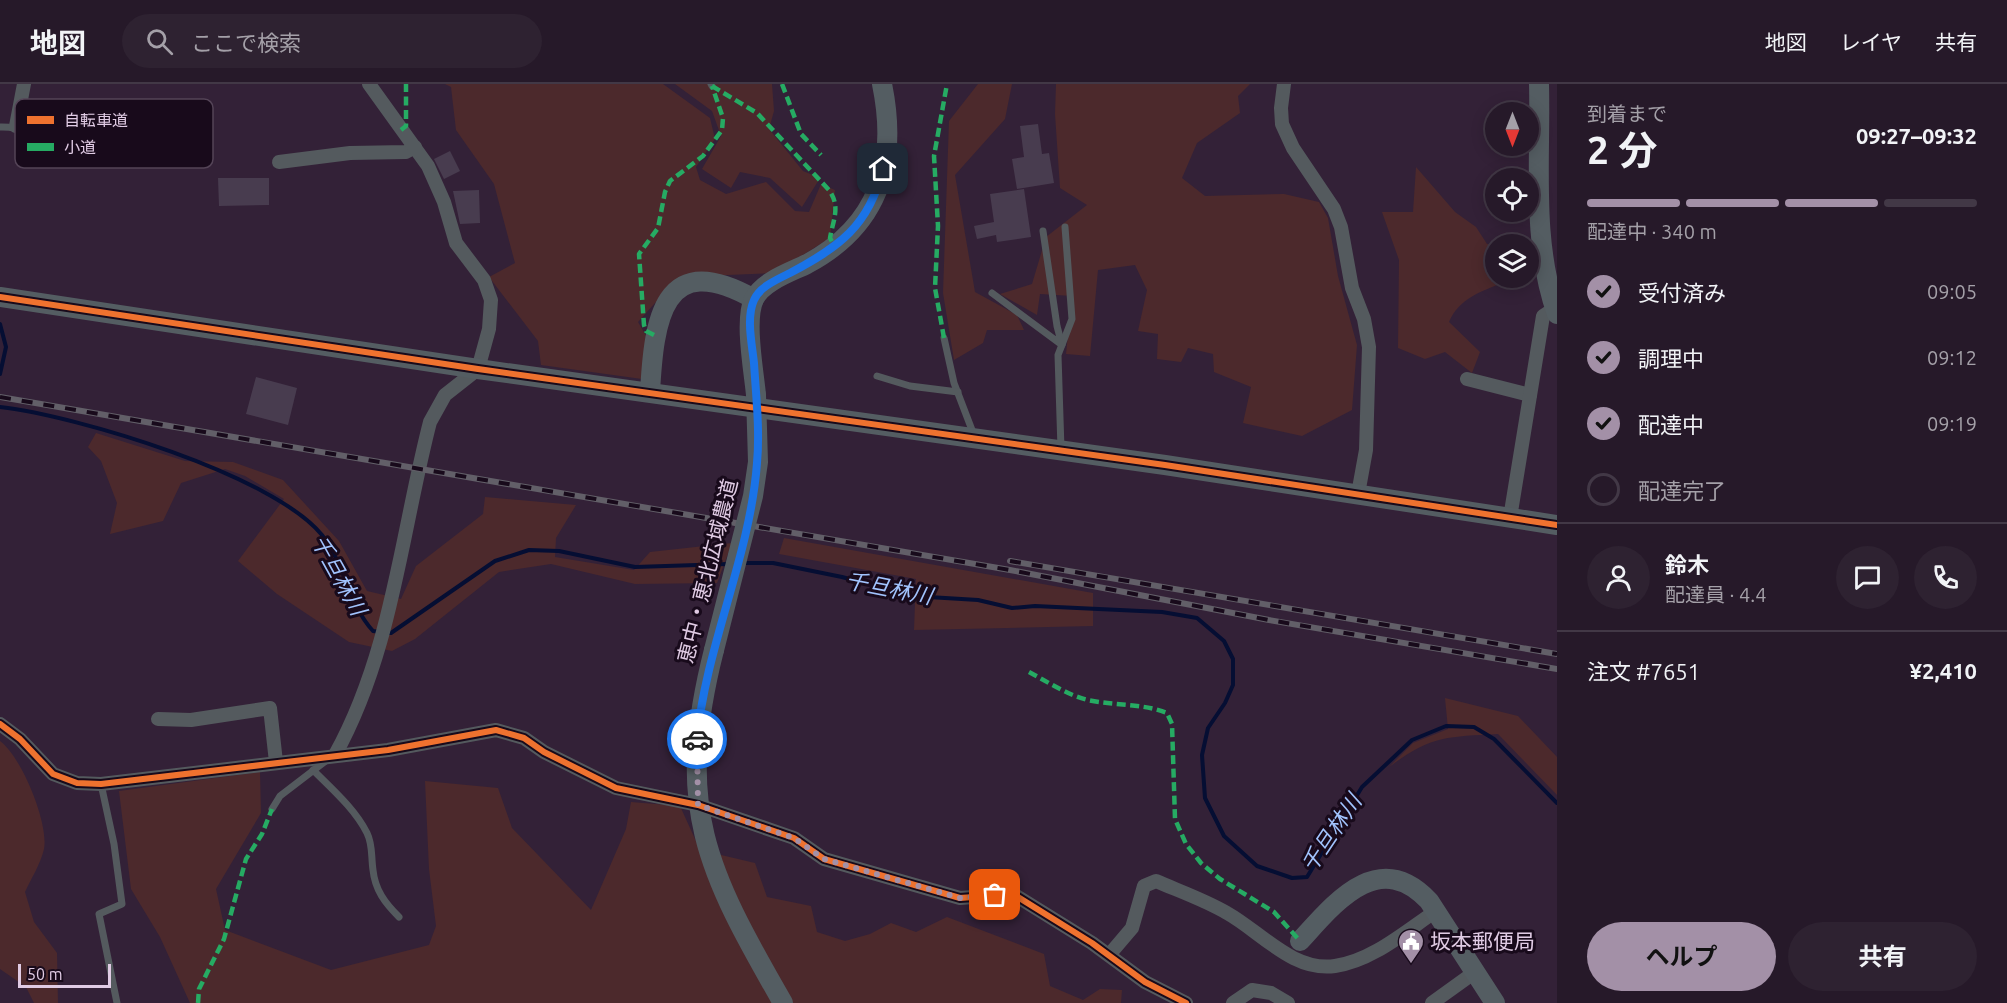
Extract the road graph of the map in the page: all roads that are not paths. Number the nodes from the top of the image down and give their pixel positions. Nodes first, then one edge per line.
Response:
1 (24, 84) edge
2 (369, 84) edge
3 (882, 84) edge
4 (1284, 84) edge
5 (1535, 88) edge
6 (21, 99) edge
7 (15, 126) edge
8 (0, 128) edge
9 (415, 147) junction
10 (279, 162) dead end
11 (1065, 227) dead end
12 (1043, 231) dead end
13 (992, 292) dead end
14 (0, 297) edge
15 (754, 299) junction
16 (1556, 311) edge
17 (944, 338) dead end
18 (1062, 345) junction
19 (478, 369) junction
20 (877, 376) dead end
21 (1467, 378) dead end
22 (650, 392) junction
23 (958, 392) junction
24 (1530, 395) junction
25 (971, 437) junction
26 (1061, 450) junction
27 (1358, 494) junction
28 (1510, 518) junction
29 (1557, 525) edge
30 (159, 719) dead end
31 (0, 724) edge
32 (335, 755) junction
33 (276, 762) junction
34 (313, 770) junction
35 (101, 784) junction
36 (698, 805) junction
37 (272, 809) dead end
38 (1436, 911) junction
39 (399, 917) dead end
40 (1300, 941) dead end
41 (1109, 955) junction
42 (1475, 972) junction
43 (117, 1003) edge
44 (783, 1003) edge
45 (1186, 1003) edge
46 (1233, 1003) edge
47 (1288, 1003) edge
48 (1432, 1003) edge
49 (1495, 1003) edge

1 - 6 street
2 - 9 street
3 - 15 street
4 - 27 street
5 - 16 street
7 - 8 lane
9 - 10 street
9 - 19 street
11 - 18 lane
12 - 18 lane
13 - 18 lane
14 - 19 street
15 - 22 street
15 - 36 street, 恵中・恵北広域農道, bridge
16 - 24 street
17 - 23 lane
18 - 26 lane
19 - 22 street
19 - 32 street
20 - 23 lane
21 - 24 street
22 - 25 street
23 - 25 lane
24 - 28 street
25 - 26 street
26 - 27 street
27 - 28 street
28 - 29 street
30 - 33 street
31 - 35 street
32 - 33 street
32 - 34 lane
32 - 36 street
33 - 35 street
34 - 37 lane
34 - 39 lane
35 - 43 lane
36 - 41 street
36 - 44 street, 恵中・恵北広域農道
38 - 40 street
38 - 41 street
38 - 42 street
41 - 45 street
42 - 48 street
42 - 49 street
46 - 47 street

